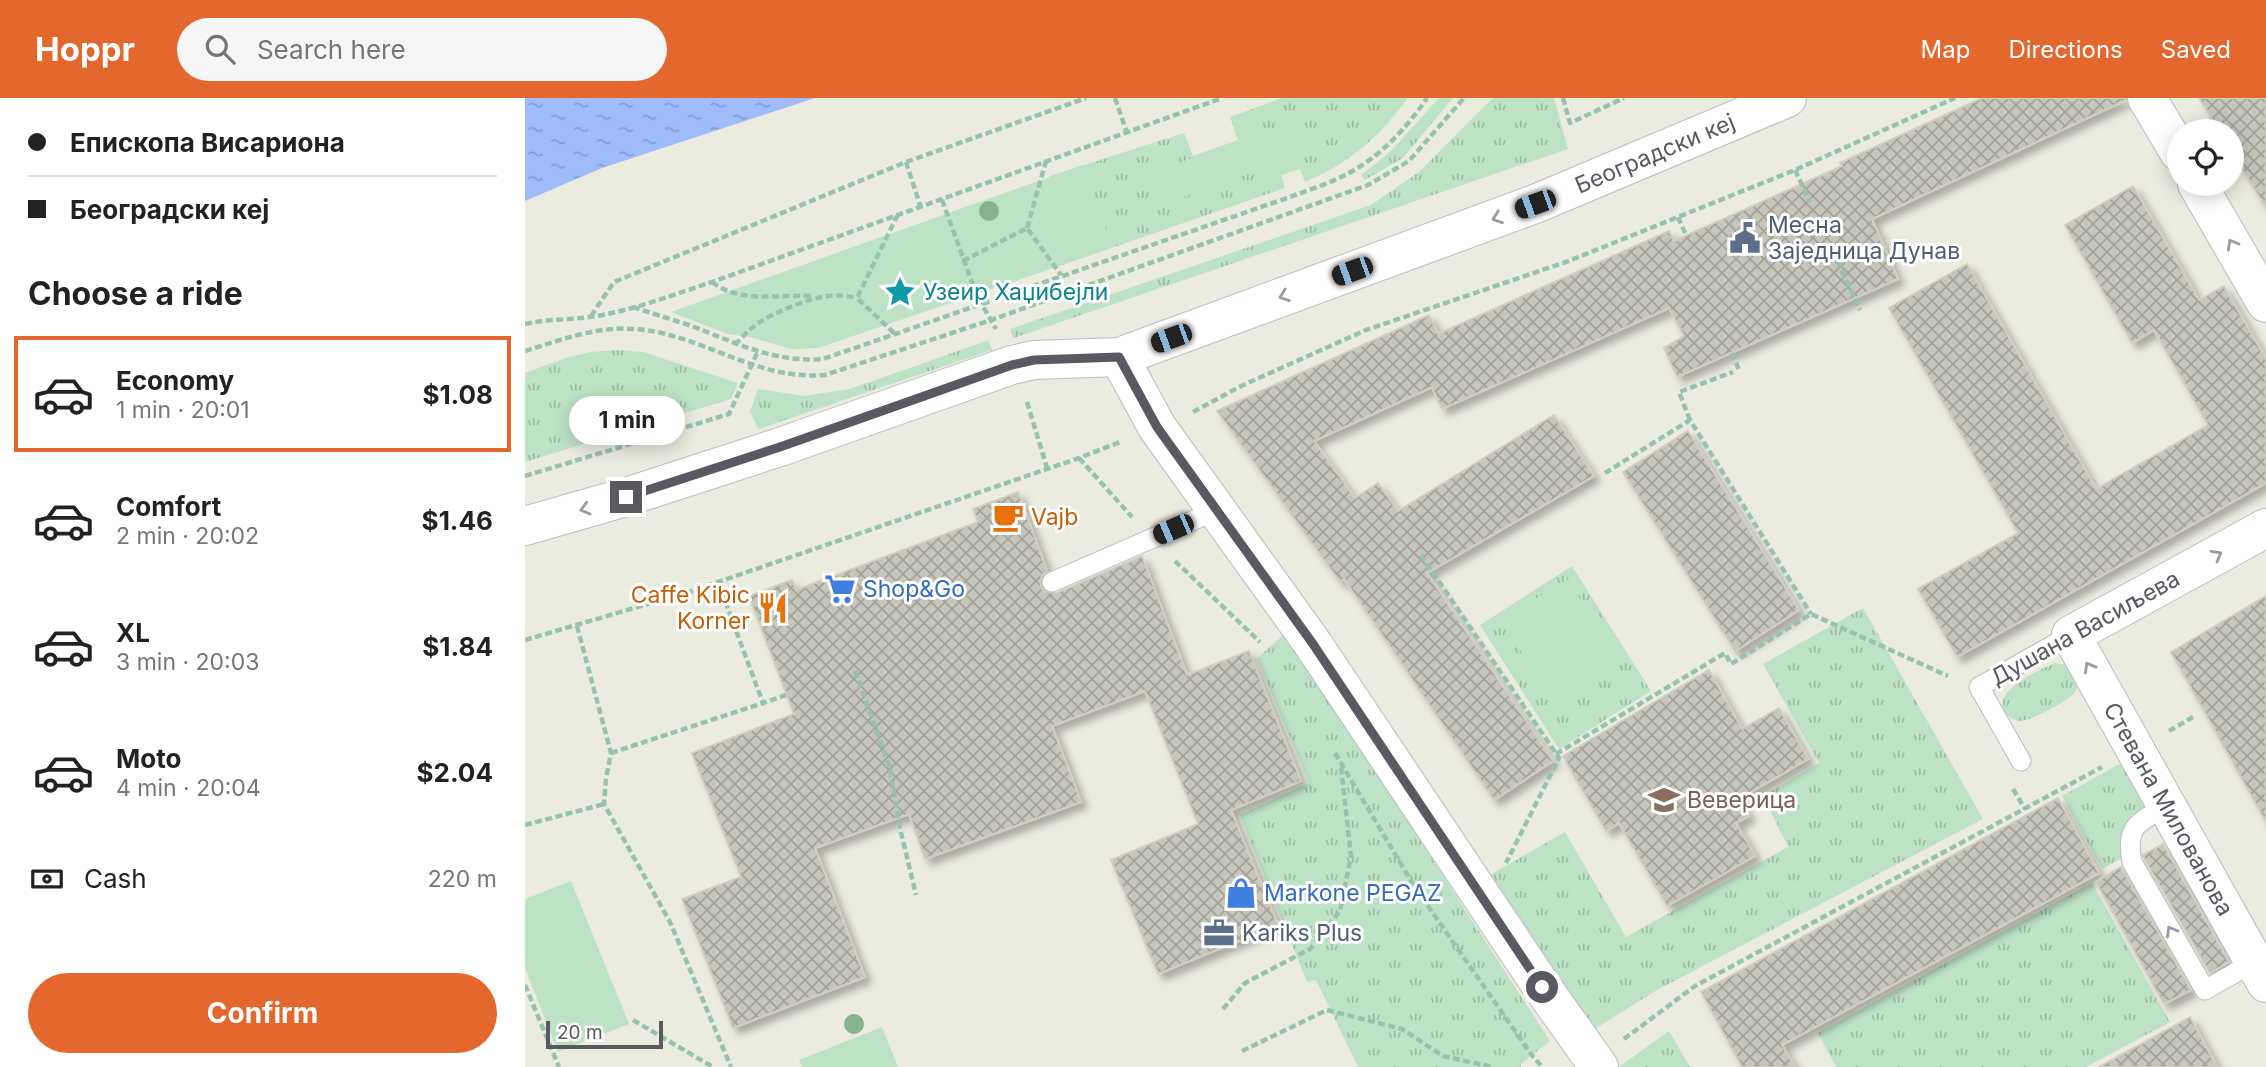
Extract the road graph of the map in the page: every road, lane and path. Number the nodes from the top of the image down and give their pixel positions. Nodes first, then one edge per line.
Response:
1 (1086, 98) edge
2 (1115, 98) edge
3 (1222, 98) edge
4 (1427, 98) edge
5 (1464, 98) edge
6 (1563, 98) edge
7 (1624, 98) edge
8 (1787, 98) edge
9 (1955, 98) edge
10 (2147, 98) edge
11 (2167, 132) edge
12 (1127, 133) junction
13 (1046, 161) junction
14 (906, 162) junction
15 (1795, 170) junction
16 (2204, 196) edge
17 (1810, 202) dead end
18 (921, 208) junction
19 (897, 216) junction
20 (1678, 217) junction
21 (1027, 228) junction
22 (1686, 235) dead end
23 (963, 261) dead end
24 (1837, 261) dead end
25 (1061, 275) junction
26 (712, 282) junction
27 (818, 296) junction
28 (857, 299) junction
29 (2266, 303) edge
30 (632, 307) junction
31 (1860, 310) dead end
32 (591, 316) junction
33 (525, 324) edge
34 (894, 333) junction
35 (735, 345) junction
36 (525, 351) edge
37 (758, 351) junction
38 (1732, 353) dead end
39 (1119, 357) junction
40 (751, 365) junction
41 (1739, 370) dead end
42 (1733, 372) dead end
43 (1690, 420) junction
44 (1157, 427) junction
45 (1079, 458) junction
46 (1605, 473) dead end
47 (525, 476) edge
48 (1217, 510) junction
49 (525, 526) edge
50 (2266, 528) edge
51 (1151, 538) junction
52 (1421, 555) dead end
53 (718, 582) junction
54 (1052, 582) dead end
55 (1811, 614) junction
56 (577, 626) junction
57 (2071, 635) junction
58 (525, 640) edge
59 (1261, 642) dead end
60 (855, 671) dead end
61 (1948, 676) dead end
62 (786, 695) dead end
63 (763, 703) junction
64 (1334, 751) dead end
65 (611, 753) junction
66 (1556, 754) junction
67 (2021, 761) dead end
68 (1341, 763) junction
69 (604, 804) junction
70 (2166, 806) junction
71 (2025, 809) dead end
72 (525, 825) edge
73 (1503, 869) dead end
74 (916, 895) dead end
75 (2260, 973) edge
76 (525, 985) edge
77 (1223, 1009) dead end
78 (633, 1020) dead end
79 (1242, 1051) dead end
80 (1610, 1054) edge
81 (559, 1067) edge
82 (713, 1067) edge
83 (731, 1067) edge
84 (1493, 1067) edge
85 (1542, 1067) edge

1 - 14 path
2 - 12 path
3 - 12 path
4 - 25 path
5 - 40 path
6 - 7 path
8 -> 39 street, Београдски кеј
9 - 15 path
10 - 11 street
12 - 13 path
13 - 18 path
13 - 21 path
14 - 18 path
14 - 32 path
15 - 17 path
15 - 20 path
29 -> 16 street
18 - 19 path
19 - 26 path
19 - 28 path
20 - 22 path
20 - 44 path
21 - 23 path
21 - 25 path
24 - 31 path
25 - 34 path
26 - 27 path
26 - 30 path
27 - 28 path
27 - 35 path
28 - 34 path
30 - 32 path
30 - 35 path
32 - 33 path
34 - 37 path
35 - 37 path
36 - 40 path
37 - 40 path
38 - 41 path
39 - 44 street
39 -> 49 street, Београдски кеј
40 - 47 path
42 - 43 path
43 - 46 path
43 - 55 path
44 - 45 path
44 - 48 street
45 - 51 path
45 - 53 path
48 - 51 lane
48 - 80 street
57 -> 50 street, Душана Васиљева
51 - 54 lane
51 - 59 path
52 - 66 path
53 - 56 path
53 - 63 path
55 - 61 path
55 - 66 path
56 - 58 path
56 - 65 path
57 - 67 lane, Душана Васиљева
70 -> 57 street, Стевана Милованова
60 - 74 path
62 - 63 path
63 - 65 path
64 - 68 path
65 - 69 path
66 - 73 path
68 - 77 path
68 - 85 path
69 - 72 path
69 - 83 path
70 - 75 street, Стевана Милованова
75 -> 70 lane
71 - 80 path
76 - 81 path
78 - 82 path
79 - 84 path

